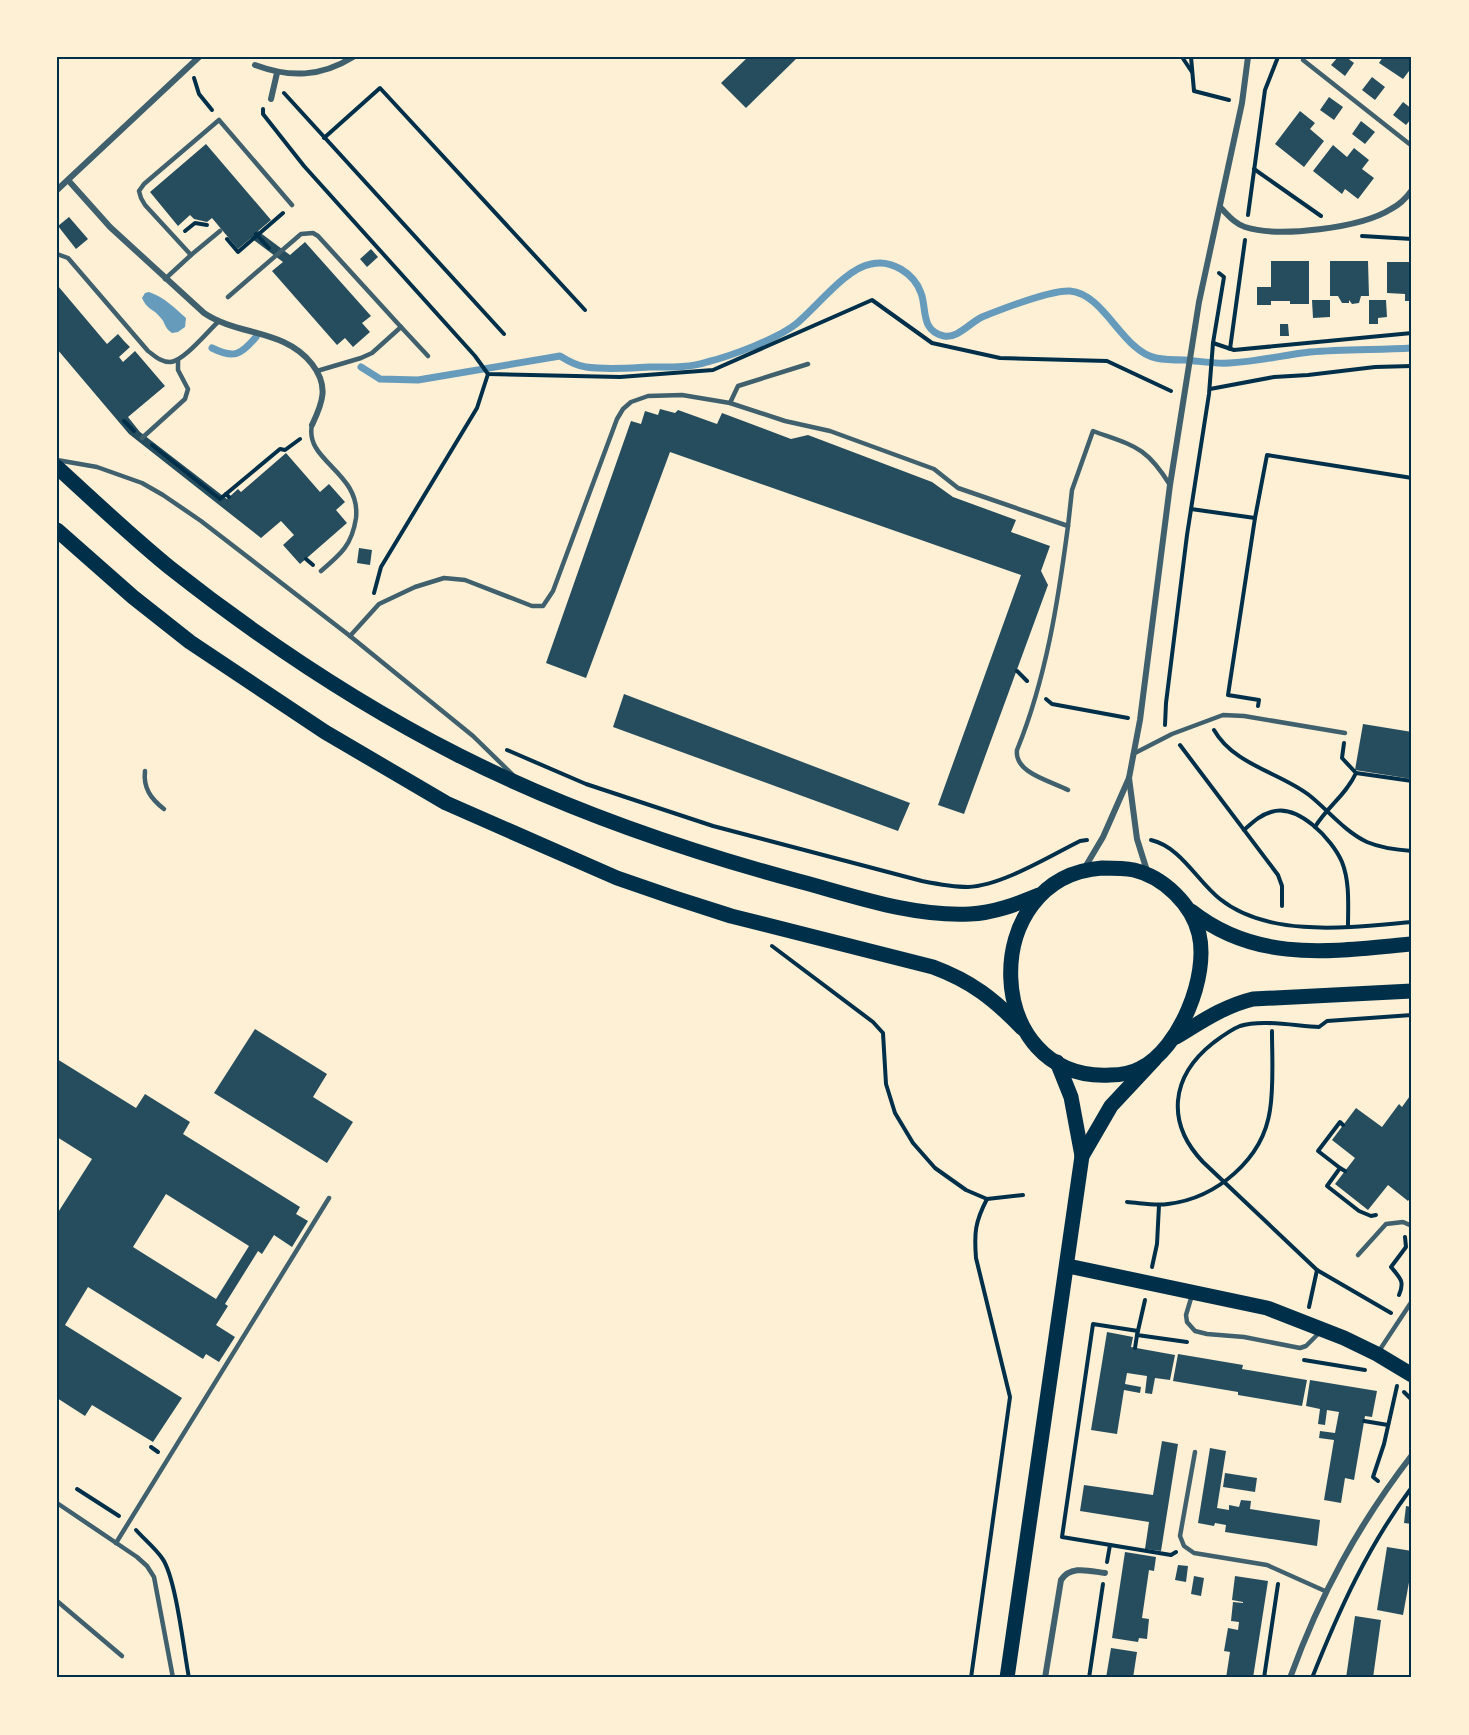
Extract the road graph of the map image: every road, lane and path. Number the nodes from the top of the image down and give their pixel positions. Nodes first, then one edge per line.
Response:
1 (353, 57) edge
2 (1182, 57) edge
3 (1191, 57) edge
4 (1248, 57) edge
5 (1278, 57) edge
6 (194, 59) edge
7 (1303, 60) dead end
8 (255, 65) dead end
9 (1193, 72) junction
10 (277, 73) junction
11 (274, 86) junction
12 (271, 99) joint
13 (1242, 103) junction
14 (219, 120) junction
15 (324, 138) junction
16 (1412, 146) edge
17 (68, 180) junction
18 (57, 190) edge
19 (1411, 193) edge
20 (292, 205) joint
21 (1220, 207) junction
22 (1247, 228) junction
23 (220, 231) junction
24 (256, 234) junction
25 (177, 239) junction
26 (265, 243) dead end
27 (57, 254) edge
28 (191, 255) junction
29 (1205, 267) junction
30 (165, 279) junction
31 (228, 297) dead end
32 (585, 310) dead end
33 (218, 322) junction
34 (401, 327) junction
35 (504, 333) dead end
36 (1412, 333) edge
37 (1213, 345) junction
38 (1230, 349) junction
39 (428, 356) dead end
40 (178, 360) junction
41 (808, 364) dead end
42 (1412, 366) edge
43 (317, 371) junction
44 (487, 374) junction
45 (1210, 389) junction
46 (1185, 398) junction
47 (730, 403) junction
48 (124, 421) dead end
49 (312, 425) joint
50 (310, 436) junction
51 (142, 438) junction
52 (57, 460) edge
53 (57, 467) edge
54 (1412, 478) edge
55 (1170, 485) junction
56 (1191, 509) junction
57 (1255, 518) junction
58 (1068, 526) junction
59 (57, 530) edge
60 (321, 571) dead end
61 (370, 612) junction
62 (350, 636) junction
63 (1017, 671) dead end
64 (1038, 692) junction
65 (1256, 718) junction
66 (1207, 719) junction
67 (1140, 720) junction
68 (1345, 733) joint
69 (1172, 734) junction
70 (504, 749) dead end
71 (1133, 754) junction
72 (145, 771) dead end
73 (1356, 773) junction
74 (1129, 777) junction
75 (1412, 782) edge
76 (524, 786) junction
77 (1068, 790) dead end
78 (164, 809) dead end
79 (1328, 811) junction
80 (1315, 827) junction
81 (1244, 830) junction
82 (1103, 837) junction
83 (1137, 839) junction
84 (1412, 851) edge
85 (1084, 869) junction
86 (1149, 875) junction
87 (1040, 895) junction
88 (1282, 906) dead end
89 (1189, 910) junction
90 (1412, 922) edge
91 (1348, 927) junction
92 (1412, 944) edge
93 (1412, 991) edge
94 (1412, 1015) edge
95 (1022, 1028) junction
96 (1272, 1031) dead end
97 (1175, 1037) junction
98 (1154, 1060) junction
99 (1057, 1062) junction
100 (1344, 1125) dead end
101 (1082, 1156) junction
102 (1340, 1168) junction
103 (1345, 1171) dead end
104 (1225, 1183) junction
105 (1023, 1195) dead end
106 (329, 1198) dead end
107 (1127, 1202) dead end
108 (1377, 1215) dead end
109 (1403, 1222) junction
110 (1412, 1226) edge
111 (1358, 1255) dead end
112 (1068, 1266) junction
113 (1317, 1270) junction
114 (1192, 1292) junction
115 (1412, 1301) edge
116 (1388, 1311) junction
117 (1399, 1319) junction
118 (1305, 1322) junction
119 (1323, 1329) junction
120 (1135, 1348) dead end
121 (1377, 1354) junction
122 (1409, 1373) edge
123 (1364, 1421) dead end
124 (1388, 1425) junction
125 (1195, 1452) dead end
126 (1412, 1455) edge
127 (1387, 1487) junction
128 (1412, 1487) edge
129 (57, 1503) edge
130 (116, 1543) junction
131 (1184, 1546) junction
132 (1280, 1571) junction
133 (1105, 1573) joint
134 (1325, 1591) junction
135 (57, 1601) edge
136 (122, 1656) dead end
137 (173, 1678) edge
138 (971, 1678) edge
139 (1007, 1678) edge
140 (1045, 1678) edge
141 (1089, 1678) edge
142 (1264, 1678) edge
143 (1290, 1678) edge
144 (1312, 1678) edge

1 - 10 street
2 - 9 path
3 - 9 path
4 - 13 street
5 - 22 path
6 - 14 path
6 - 17 street
7 - 16 lane
8 - 10 street
9 - 13 path
10 - 11 street
11 - 12 street
11 - 15 path
12 - 44 path
13 - 21 street
14 - 20 lane
14 - 25 lane
15 - 32 path
15 - 35 path
17 - 18 street
17 - 30 street
19 - 22 street
20 - 24 path
21 - 22 street
21 - 29 street
22 - 38 path
23 - 24 path
23 - 25 path
23 - 28 lane
24 - 26 path
25 - 28 lane
27 - 40 lane
28 - 30 lane
29 - 37 path
29 - 46 street
30 - 33 street
31 - 34 lane
33 - 40 lane
33 - 43 street
34 - 39 lane
34 - 43 lane
36 - 38 path
37 - 38 path
37 - 45 path
40 - 51 lane
41 - 47 lane
42 - 45 path
43 - 49 street
44 - 46 path
44 - 61 path
45 - 56 path
46 - 55 street
47 - 58 lane
47 - 61 lane
48 - 51 path
49 - 50 lane
50 - 51 path
50 - 60 lane
52 - 62 lane
53 - 76 main road
54 - 57 path
55 - 58 lane
55 - 67 street
56 - 57 path
56 - 69 path
57 - 65 path
58 - 64 lane
59 - 95 main road
61 - 62 lane
62 - 76 lane
63 - 64 path
64 - 67 path
64 - 77 lane
65 - 66 lane
65 - 68 lane
66 - 69 lane
66 - 79 path
67 - 71 street
68 - 73 path
69 - 71 lane
69 - 81 path
70 - 82 path
71 - 74 street
72 - 78 lane
73 - 75 path
73 - 79 path
74 - 82 street
74 - 83 street
76 - 87 main road
79 - 80 path
79 - 84 path
80 - 81 path
80 - 91 path
81 - 88 path
82 - 85 street
83 - 86 street
83 - 91 path
85 - 86 main road
85 - 87 main road
86 - 89 main road
87 - 95 main road
89 - 92 main road
89 - 97 main road
90 - 91 path
93 - 97 main road
94 - 104 path
95 - 99 main road
96 - 104 path
97 - 98 main road
98 - 99 main road
98 - 101 main road
99 - 101 main road
100 - 102 path
101 - 112 main road
102 - 103 path
102 - 108 path
104 - 107 path
104 - 113 path
105 - 138 path
106 - 130 lane
109 - 110 lane
109 - 111 lane
109 - 116 path
112 - 114 main road
112 - 139 main road
113 - 116 path
113 - 118 path
114 - 118 main road
114 - 119 lane
115 - 117 lane
116 - 117 path
117 - 121 lane
118 - 119 main road
119 - 121 main road
120 - 131 path
121 - 122 main road
122 - 124 path
123 - 124 path
124 - 127 path
125 - 131 lane
126 - 127 street
127 - 134 street
128 - 144 path
129 - 130 lane
130 - 137 lane
131 - 132 lane
132 - 134 lane
132 - 142 path
133 - 140 street
133 - 141 path
134 - 143 street
135 - 136 lane

